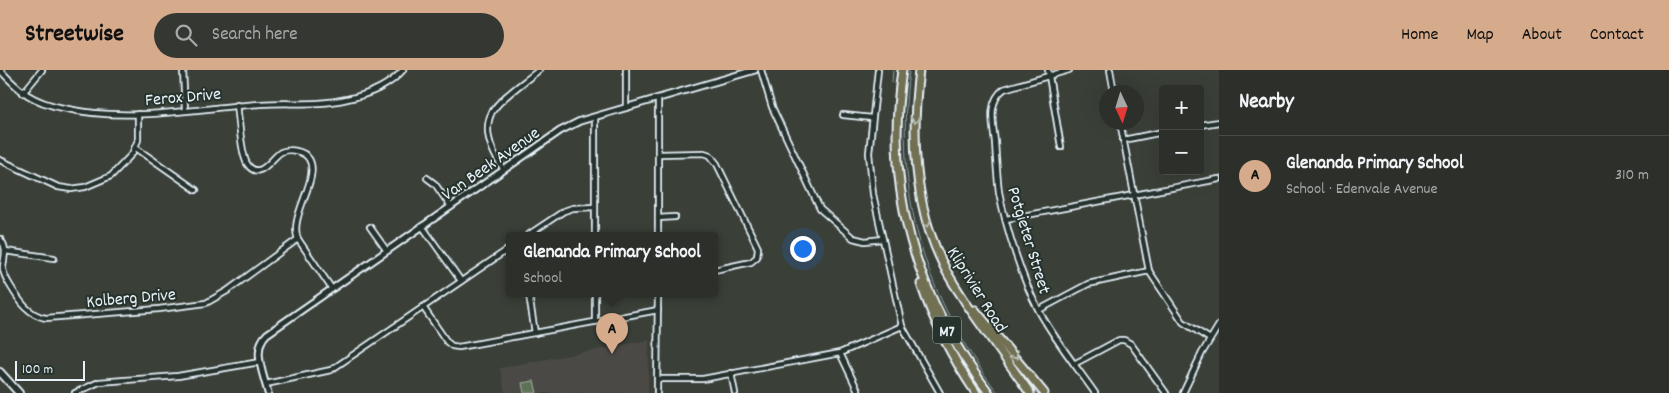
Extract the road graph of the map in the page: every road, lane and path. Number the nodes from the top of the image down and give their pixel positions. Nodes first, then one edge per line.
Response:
1 (0, 70) edge
2 (42, 70) edge
3 (183, 70) edge
4 (403, 70) edge
5 (539, 70) edge
6 (626, 70) edge
7 (755, 70) edge
8 (761, 70) edge
9 (878, 70) edge
10 (897, 70) edge
11 (902, 70) edge
12 (919, 70) edge
13 (1048, 70) edge
14 (1069, 70) edge
15 (1110, 70) edge
16 (1050, 76) junction
17 (1113, 85) edge
18 (899, 91) junction
19 (23, 93) junction
20 (658, 98) junction
21 (237, 105) junction
22 (626, 108) junction
23 (185, 110) junction
24 (138, 114) junction
25 (843, 115) dead end
26 (595, 117) junction
27 (872, 118) junction
28 (1219, 122) edge
29 (1204, 124) edge
30 (1121, 130) edge
31 (1159, 133) edge
32 (1123, 140) junction
33 (136, 148) junction
34 (1061, 148) dead end
35 (658, 154) junction
36 (0, 160) edge
37 (504, 170) junction
38 (427, 178) dead end
39 (1219, 179) edge
40 (196, 190) dead end
41 (1134, 195) junction
42 (451, 207) junction
43 (595, 207) junction
44 (676, 217) dead end
45 (658, 218) junction
46 (1006, 219) junction
47 (422, 226) junction
48 (370, 227) dead end
49 (532, 232) edge
50 (595, 232) edge
51 (658, 232) edge
52 (0, 239) edge
53 (883, 239) junction
54 (298, 240) junction
55 (5, 251) junction
56 (387, 251) junction
57 (506, 251) edge
58 (54, 258) dead end
59 (917, 262) junction
60 (718, 269) edge
61 (1149, 271) junction
62 (460, 281) junction
63 (332, 289) junction
64 (960, 293) junction
65 (529, 297) edge
66 (595, 297) edge
67 (658, 297) edge
68 (423, 307) junction
69 (658, 310) junction
70 (1039, 310) junction
71 (596, 322) junction
72 (1219, 325) edge
73 (902, 326) junction
74 (535, 333) junction
75 (1210, 339) junction
76 (840, 353) junction
77 (260, 362) junction
78 (1074, 364) junction
79 (0, 372) edge
80 (732, 373) junction
81 (657, 380) junction
82 (266, 384) junction
83 (20, 393) edge
84 (75, 393) edge
85 (268, 393) edge
86 (657, 393) edge
87 (736, 393) edge
88 (859, 393) edge
89 (940, 393) edge
90 (976, 393) edge
91 (989, 393) edge
92 (1030, 393) edge
93 (1044, 393) edge
94 (1095, 393) edge
95 (1166, 393) edge
96 (1184, 393) edge

1 - 19 street, Ferox Drive
2 - 19 street
3 - 23 street
4 - 21 street, Ferox Drive
5 - 37 street
6 - 22 street
7 - 20 street, Van Beek Avenue
8 - 53 street
9 - 27 street
10 - 18 main road
11 - 18 main road, M7
12 -> 64 main road, Kliprivier Road / M7
13 - 16 street
14 - 16 street, Potgieter Street
15 - 17 street
16 - 34 street
16 - 46 street, Potgieter Street
18 - 59 main road, M7
19 - 24 street, Ferox Drive
20 - 22 street, Van Beek Avenue
20 - 35 street
21 - 23 street, Ferox Drive
21 - 54 street
22 - 26 street, Van Beek Avenue
23 - 24 street, Ferox Drive
24 - 33 street
25 - 27 street
26 - 37 street, Van Beek Avenue
26 - 43 street
27 - 53 street
28 - 29 street
30 - 32 street
31 - 32 street
32 - 41 street
33 - 36 street
33 - 40 street
35 - 45 street
35 - 60 street
37 - 42 street, Van Beek Avenue
38 - 42 street
39 - 41 street
41 - 46 street
41 - 61 street
42 - 47 street, Van Beek Avenue
43 - 49 street
43 - 50 street
44 - 45 street
45 - 51 street
46 - 70 street, Potgieter Street
47 - 56 street, Van Beek Avenue
47 - 62 street
48 - 56 street
52 - 55 street, Kolberg Drive
53 - 73 street
54 - 55 street, Kolberg Drive
54 - 63 street
55 - 58 street
56 - 63 street, Van Beek Avenue
57 - 62 street
59 - 90 main road
59 - 91 main road, M7
61 - 70 street
61 - 75 street
62 - 68 street
63 - 77 street, Van Beek Avenue
64 - 92 main road, Kliprivier Road / M7
64 -> 93 main road
65 - 74 street
66 - 71 street
67 - 69 street
68 - 74 street
68 - 82 street
69 - 71 street
69 - 81 street
70 - 78 street, Potgieter Street
71 - 74 street
72 - 75 street
73 - 76 street
73 - 89 street
75 - 96 street
76 - 80 street
76 - 88 street
77 - 82 street
77 - 84 street
78 - 94 street, Potgieter Street
78 - 95 street
79 - 83 main road
80 - 81 street
80 - 87 street
81 - 86 street
82 - 85 street

